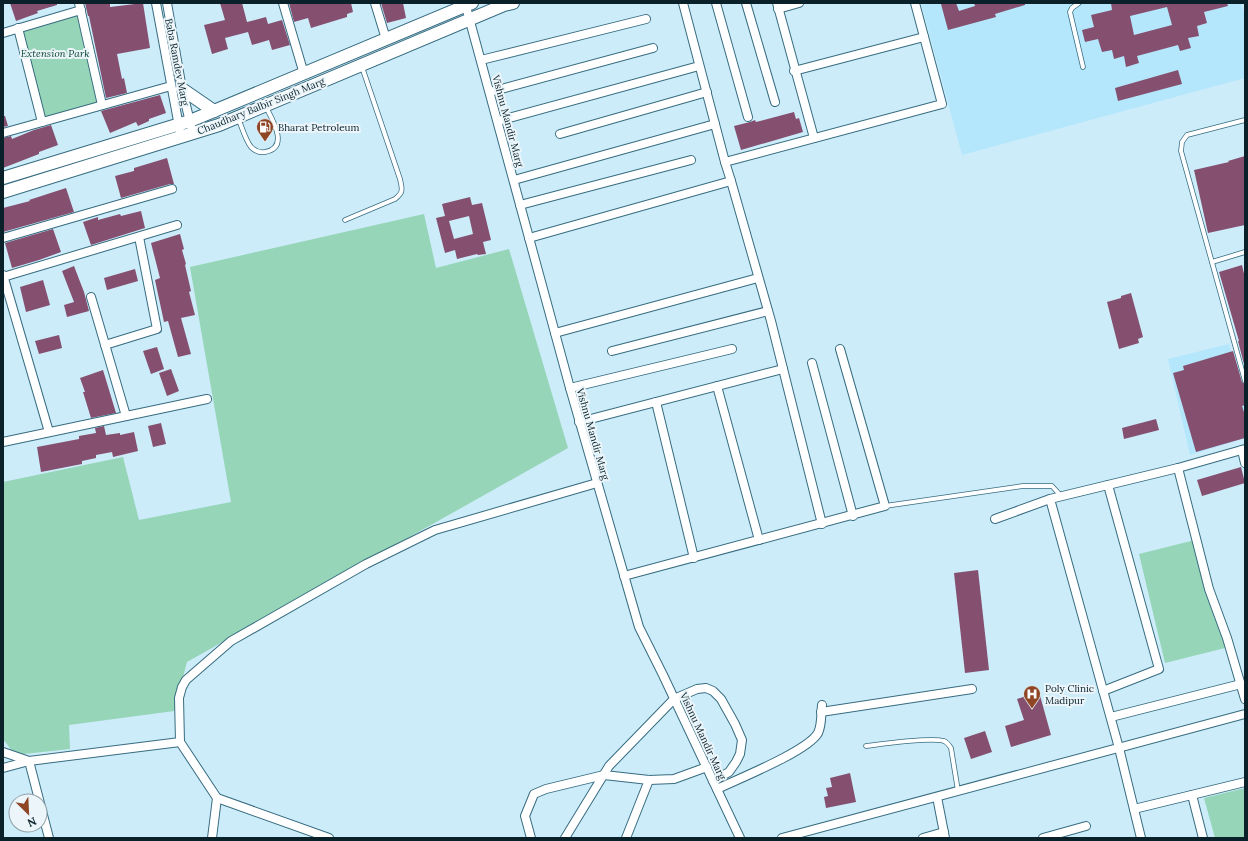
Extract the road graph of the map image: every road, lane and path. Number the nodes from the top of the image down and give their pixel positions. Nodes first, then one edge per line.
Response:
1 (156, 3) edge
2 (167, 3) edge
3 (284, 3) edge
4 (375, 3) edge
5 (513, 3) edge
6 (683, 3) edge
7 (716, 3) edge
8 (746, 3) edge
9 (799, 3) edge
10 (915, 3) edge
11 (1079, 3) edge
12 (468, 4) edge
13 (777, 6) edge
14 (80, 7) edge
15 (646, 19) dead end
16 (470, 20) junction
17 (18, 28) junction
18 (3, 33) edge
19 (924, 37) junction
20 (386, 39) junction
21 (654, 48) dead end
22 (481, 60) junction
23 (361, 65) junction
24 (700, 66) junction
25 (1083, 67) dead end
26 (794, 71) junction
27 (304, 74) junction
28 (177, 88) junction
29 (490, 92) junction
30 (707, 92) junction
31 (775, 102) dead end
32 (102, 105) junction
33 (265, 105) junction
34 (214, 111) junction
35 (237, 117) junction
36 (748, 117) dead end
37 (1245, 120) edge
38 (498, 121) junction
39 (42, 122) junction
40 (716, 124) junction
41 (185, 129) junction
42 (3, 133) edge
43 (560, 134) dead end
44 (814, 138) junction
45 (691, 160) dead end
46 (725, 162) junction
47 (3, 178) edge
48 (514, 180) junction
49 (731, 181) junction
50 (172, 189) dead end
51 (3, 192) edge
52 (520, 205) junction
53 (345, 220) dead end
54 (177, 225) dead end
55 (139, 237) junction
56 (3, 238) edge
57 (529, 238) junction
58 (1245, 252) edge
59 (1212, 262) junction
60 (3, 276) edge
61 (758, 278) junction
62 (91, 297) dead end
63 (768, 311) junction
64 (555, 333) junction
65 (105, 345) junction
66 (732, 349) dead end
67 (840, 349) dead end
68 (612, 351) dead end
69 (812, 363) dead end
70 (783, 369) junction
71 (1245, 381) edge
72 (717, 386) junction
73 (570, 388) junction
74 (207, 399) dead end
75 (656, 402) junction
76 (126, 416) junction
77 (579, 422) junction
78 (50, 432) junction
79 (3, 442) edge
80 (1243, 449) edge
81 (1245, 463) edge
82 (1178, 468) junction
83 (597, 484) junction
84 (1108, 485) junction
85 (1062, 496) junction
86 (1050, 499) junction
87 (885, 506) junction
88 (852, 516) junction
89 (995, 519) dead end
90 (822, 524) junction
91 (759, 540) junction
92 (694, 558) junction
93 (624, 576) junction
94 (1241, 684) junction
95 (972, 689) dead end
96 (1103, 690) junction
97 (674, 699) junction
98 (1245, 699) edge
99 (1245, 714) edge
100 (1111, 717) junction
101 (180, 742) junction
102 (866, 746) dead end
103 (1119, 748) junction
104 (3, 752) edge
105 (29, 761) junction
106 (706, 767) junction
107 (3, 768) edge
108 (604, 775) junction
109 (649, 780) junction
110 (713, 781) junction
111 (1245, 782) edge
112 (717, 789) junction
113 (958, 791) junction
114 (1192, 795) junction
115 (937, 797) junction
116 (218, 798) junction
117 (1134, 809) junction
118 (1086, 826) dead end
119 (805, 835) edge
120 (944, 835) edge
121 (49, 838) edge
122 (212, 838) edge
123 (329, 838) edge
124 (531, 838) edge
125 (565, 838) edge
126 (626, 838) edge
127 (740, 838) edge
128 (782, 838) edge
129 (923, 838) edge
130 (1043, 838) edge
131 (1141, 838) edge
132 (1202, 838) edge

1 - 28 street, Baba Ramdev Marg
2 - 28 street, Baba Ramdev Marg
3 - 27 street
4 - 20 street
5 - 16 street, Chaudhary Balbir Singh Marg
6 - 24 street
7 - 36 street
8 - 31 street
9 - 13 street
10 - 19 street
11 - 25 lane
12 - 16 street, Vishnu Mandir Marg
12 - 20 street, Chaudhary Balbir Singh Marg
13 - 26 street
14 - 17 street
14 - 32 street
15 - 22 street
16 - 22 street, Vishnu Mandir Marg
16 - 23 street, Chaudhary Balbir Singh Marg
17 - 18 street
17 - 39 street
19 - 26 street
19 - 44 street
20 - 27 street, Chaudhary Balbir Singh Marg
21 - 29 street
22 - 29 street, Vishnu Mandir Marg
23 - 33 street, Chaudhary Balbir Singh Marg
23 - 53 lane
24 - 30 street
24 - 38 street
26 - 44 street
27 - 34 street, Chaudhary Balbir Singh Marg
28 - 32 street
28 - 34 street
28 - 41 street, Baba Ramdev Marg
28 - 41 street, Baba Ramdev Marg
29 - 38 street, Vishnu Mandir Marg
30 - 40 street
30 - 43 street
32 - 39 street
33 - 35 street, Chaudhary Balbir Singh Marg
33 - 35 lane
34 - 41 street, Chaudhary Balbir Singh Marg
35 - 41 street, Chaudhary Balbir Singh Marg
37 - 59 lane
38 - 48 street, Vishnu Mandir Marg
39 - 42 street
40 - 46 street
40 - 48 street
41 - 47 street, Chaudhary Balbir Singh Marg
41 - 51 street, Chaudhary Balbir Singh Marg
44 - 46 street
45 - 52 street
46 - 49 street
48 - 52 street, Vishnu Mandir Marg
49 - 57 street
49 - 61 street
50 - 56 street
52 - 57 street, Vishnu Mandir Marg
54 - 55 street
55 - 60 street
55 - 65 street
57 - 64 street, Vishnu Mandir Marg
58 - 59 lane
59 - 71 lane
60 - 78 street
61 - 63 street
61 - 64 street
62 - 65 street
63 - 68 street
63 - 70 street
64 - 73 street, Vishnu Mandir Marg
65 - 76 street
66 - 73 street
67 - 87 street
69 - 88 street
70 - 72 street
70 - 90 street
72 - 75 street
72 - 91 street
73 - 77 street, Vishnu Mandir Marg
74 - 76 street
75 - 77 street
75 - 92 street
76 - 78 street
77 - 83 street, Vishnu Mandir Marg
78 - 79 street
80 - 81 street
80 - 82 street
82 - 84 street
82 - 94 street
83 - 93 street, Vishnu Mandir Marg
83 - 101 street
84 - 85 street
84 - 96 street
85 - 86 street
85 - 87 lane
86 - 89 street
86 - 96 street
87 - 88 street
88 - 90 street
90 - 91 street
91 - 92 street
92 - 93 street
93 - 97 street, Vishnu Mandir Marg
94 - 98 street
94 - 100 street
95 - 112 street
96 - 100 street
97 - 106 street, Vishnu Mandir Marg
97 - 108 street
97 - 110 street
99 - 103 street
100 - 103 street
101 - 105 street
101 - 116 street
102 - 113 lane
103 - 113 street
103 - 117 street
104 - 105 street
105 - 107 street
105 - 121 street
106 - 109 street
106 - 110 street, Vishnu Mandir Marg
108 - 109 street
108 - 124 street
108 - 125 street
109 - 126 street
110 - 112 street, Vishnu Mandir Marg
111 - 114 street
112 - 127 street, Vishnu Mandir Marg
113 - 115 street
114 - 117 street
114 - 132 street
115 - 119 street
115 - 120 street
116 - 122 street
116 - 123 street
117 - 131 street
118 - 130 street
119 - 128 street
120 - 129 street

